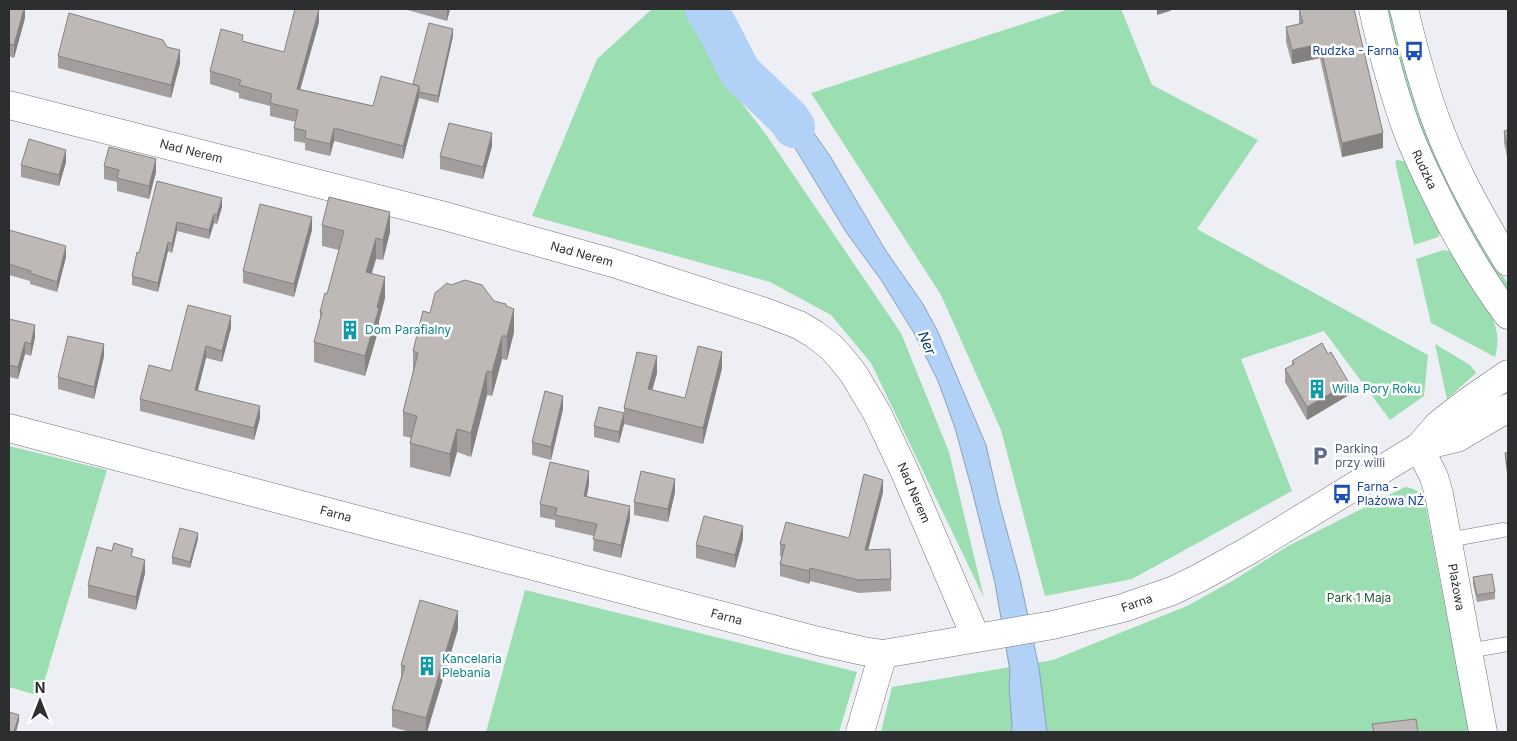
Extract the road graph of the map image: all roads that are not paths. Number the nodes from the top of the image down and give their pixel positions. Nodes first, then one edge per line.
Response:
1 (1373, 9) edge
2 (1404, 9) edge
3 (9, 105) edge
4 (1508, 262) edge
5 (1508, 314) edge
6 (1508, 374) edge
7 (1508, 408) edge
8 (9, 428) edge
9 (1419, 447) junction
10 (1503, 530) dead end
11 (1448, 540) junction
12 (984, 637) junction
13 (1508, 644) edge
14 (1468, 651) junction
15 (883, 654) junction
16 (860, 732) edge
17 (1483, 732) edge

1 - 5 street, Rudzka
2 - 4 street
3 - 12 street, Nad Nerem
6 - 9 street, Farna
7 - 9 street, Farna
8 - 15 street, Farna
9 - 11 street, Plażowa
9 - 12 street, Farna
10 - 11 lane
11 - 14 street, Plażowa
12 - 15 street, Farna
13 - 14 lane
14 - 17 street, Plażowa
15 - 16 street

